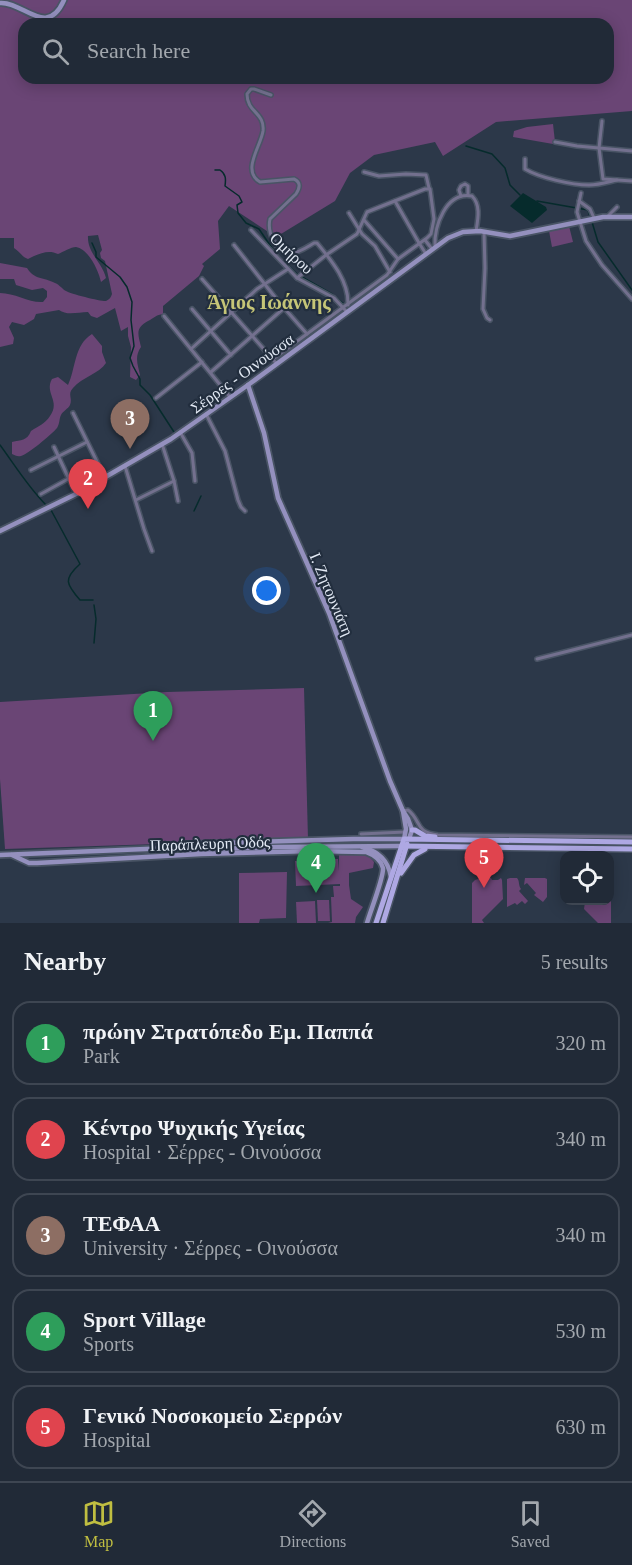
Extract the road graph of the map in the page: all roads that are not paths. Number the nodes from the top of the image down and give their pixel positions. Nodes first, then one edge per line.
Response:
1 (64, 0) edge
2 (0, 3) edge
3 (271, 95) dead end
4 (602, 120) dead end
5 (555, 142) dead end
6 (599, 148) junction
7 (632, 151) edge
8 (525, 159) dead end
9 (364, 172) dead end
10 (617, 180) junction
11 (632, 181) edge
12 (427, 188) junction
13 (581, 194) dead end
14 (468, 195) junction
15 (461, 196) junction
16 (395, 201) junction
17 (579, 203) junction
18 (616, 207) dead end
19 (349, 213) dead end
20 (605, 216) junction
21 (632, 217) edge
22 (594, 218) junction
23 (364, 220) junction
24 (579, 221) junction
25 (250, 230) dead end
26 (359, 230) junction
27 (476, 231) junction
28 (484, 232) junction
29 (425, 240) junction
30 (418, 243) junction
31 (234, 245) dead end
32 (434, 248) junction
33 (426, 254) junction
34 (326, 255) junction
35 (398, 259) junction
36 (288, 269) junction
37 (390, 272) junction
38 (297, 278) junction
39 (202, 279) dead end
40 (264, 284) junction
41 (632, 299) edge
42 (348, 303) junction
43 (284, 308) junction
44 (192, 309) dead end
45 (345, 310) junction
46 (232, 312) junction
47 (165, 316) dead end
48 (490, 320) dead end
49 (210, 331) junction
50 (307, 334) junction
51 (253, 336) junction
52 (191, 349) junction
53 (231, 355) junction
54 (275, 361) junction
55 (202, 362) junction
56 (210, 373) junction
57 (214, 377) junction
58 (209, 381) dead end
59 (248, 385) junction
60 (230, 397) junction
61 (156, 398) dead end
62 (73, 413) dead end
63 (206, 414) junction
64 (180, 432) junction
65 (87, 442) junction
66 (162, 444) junction
67 (54, 447) dead end
68 (58, 456) junction
69 (98, 463) junction
70 (125, 466) junction
71 (31, 470) dead end
72 (105, 478) junction
73 (69, 479) junction
74 (174, 481) junction
75 (195, 481) dead end
76 (41, 494) dead end
77 (76, 494) junction
78 (136, 500) junction
79 (178, 501) dead end
80 (245, 511) dead end
81 (0, 531) edge
82 (152, 551) dead end
83 (632, 635) edge
84 (537, 658) dead end
85 (403, 811) junction
86 (420, 827) junction
87 (361, 834) dead end
88 (407, 835) junction
89 (632, 837) edge
90 (442, 840) junction
91 (632, 842) edge
92 (353, 846) junction
93 (404, 846) junction
94 (440, 847) junction
95 (170, 848) junction
96 (229, 849) junction
97 (632, 851) edge
98 (0, 855) edge
99 (12, 855) junction
100 (201, 855) junction
101 (391, 877) junction
102 (394, 885) junction
103 (367, 923) edge
104 (376, 923) edge
105 (383, 923) edge

1 - 2 street
3 - 34 street
4 - 6 street
5 - 6 street
6 - 7 street
6 - 10 street
8 - 10 street
9 - 12 street
10 - 11 street
12 - 16 street
12 - 29 street
13 - 17 street
14 - 15 street
14 - 15 street
14 - 27 street
15 - 32 street
16 - 23 street
16 - 30 street
17 - 22 street
17 - 24 street
18 - 20 street
19 - 26 street
20 - 21 street, Σέρρες - Οινούσσα
20 - 22 street, Σέρρες - Οινούσσα
22 - 24 street, Σέρρες - Οινούσσα
23 - 26 street
23 - 35 street
24 - 28 street, Σέρρες - Οινούσσα
24 - 41 street
25 - 36 street, Ομήρου
26 - 34 street
26 - 37 street
27 - 28 street, Σέρρες - Οινούσσα
27 - 32 street, Σέρρες - Οινούσσα
28 - 48 street
29 - 30 street
29 - 32 street
30 - 33 street
30 - 35 street
31 - 40 street
32 - 33 street, Σέρρες - Οινούσσα
33 - 45 street, Σέρρες - Οινούσσα
34 - 38 street
34 - 42 street
35 - 37 street
36 - 38 street, Ομήρου
36 - 40 street
37 - 42 street
38 - 45 street, Ομήρου
39 - 46 street
40 - 43 street
40 - 46 street
42 - 45 street
43 - 50 street
43 - 51 street
44 - 49 street
45 - 50 street
45 - 54 street, Σέρρες - Οινούσσα
46 - 49 street
46 - 51 street
47 - 52 street
49 - 52 street
49 - 53 street
50 - 54 street
51 - 53 street
51 - 54 street
52 - 55 street
53 - 56 street
54 - 59 street, Σέρρες - Οινούσσα
55 - 56 street
55 - 61 street
56 - 57 street
57 - 58 street
57 - 60 street
59 - 60 street, Σέρρες - Οινούσσα
59 - 85 street, Ι. Ζητουνιάτη
60 - 63 street, Σέρρες - Οινούσσα
62 - 65 street
63 - 64 street, Σέρρες - Οινούσσα
63 - 80 street
64 - 66 street, Σέρρες - Οινούσσα
64 - 75 street
65 - 68 street
65 - 69 street
66 - 70 street, Σέρρες - Οινούσσα
66 - 74 street
67 - 68 street
68 - 71 street
68 - 73 street
69 - 72 street
69 - 73 street
70 - 72 street, Σέρρες - Οινούσσα
70 - 78 street
72 - 77 street, Σέρρες - Οινούσσα
73 - 76 street
73 - 77 street
74 - 78 street
74 - 79 street
77 - 81 street, Σέρρες - Οινούσσα
78 - 82 street
83 - 84 street
85 - 86 street
85 - 88 street, Ι. Ζητουνιάτη
86 - 88 street
86 - 89 street
87 - 88 street
88 - 90 main road
88 - 90 main road
88 - 93 main road
88 - 95 street
90 - 91 main road
92 - 93 street
92 - 96 street
92 - 101 street
93 - 94 main road
93 - 101 main road
93 - 102 main road
94 - 97 main road
94 - 102 main road
95 - 96 street
95 - 99 street
96 - 100 street
98 - 99 street
99 - 100 street, Παράπλευρη Οδός
100 - 103 street, Παράπλευρη Οδός
101 - 104 main road
102 - 105 main road

